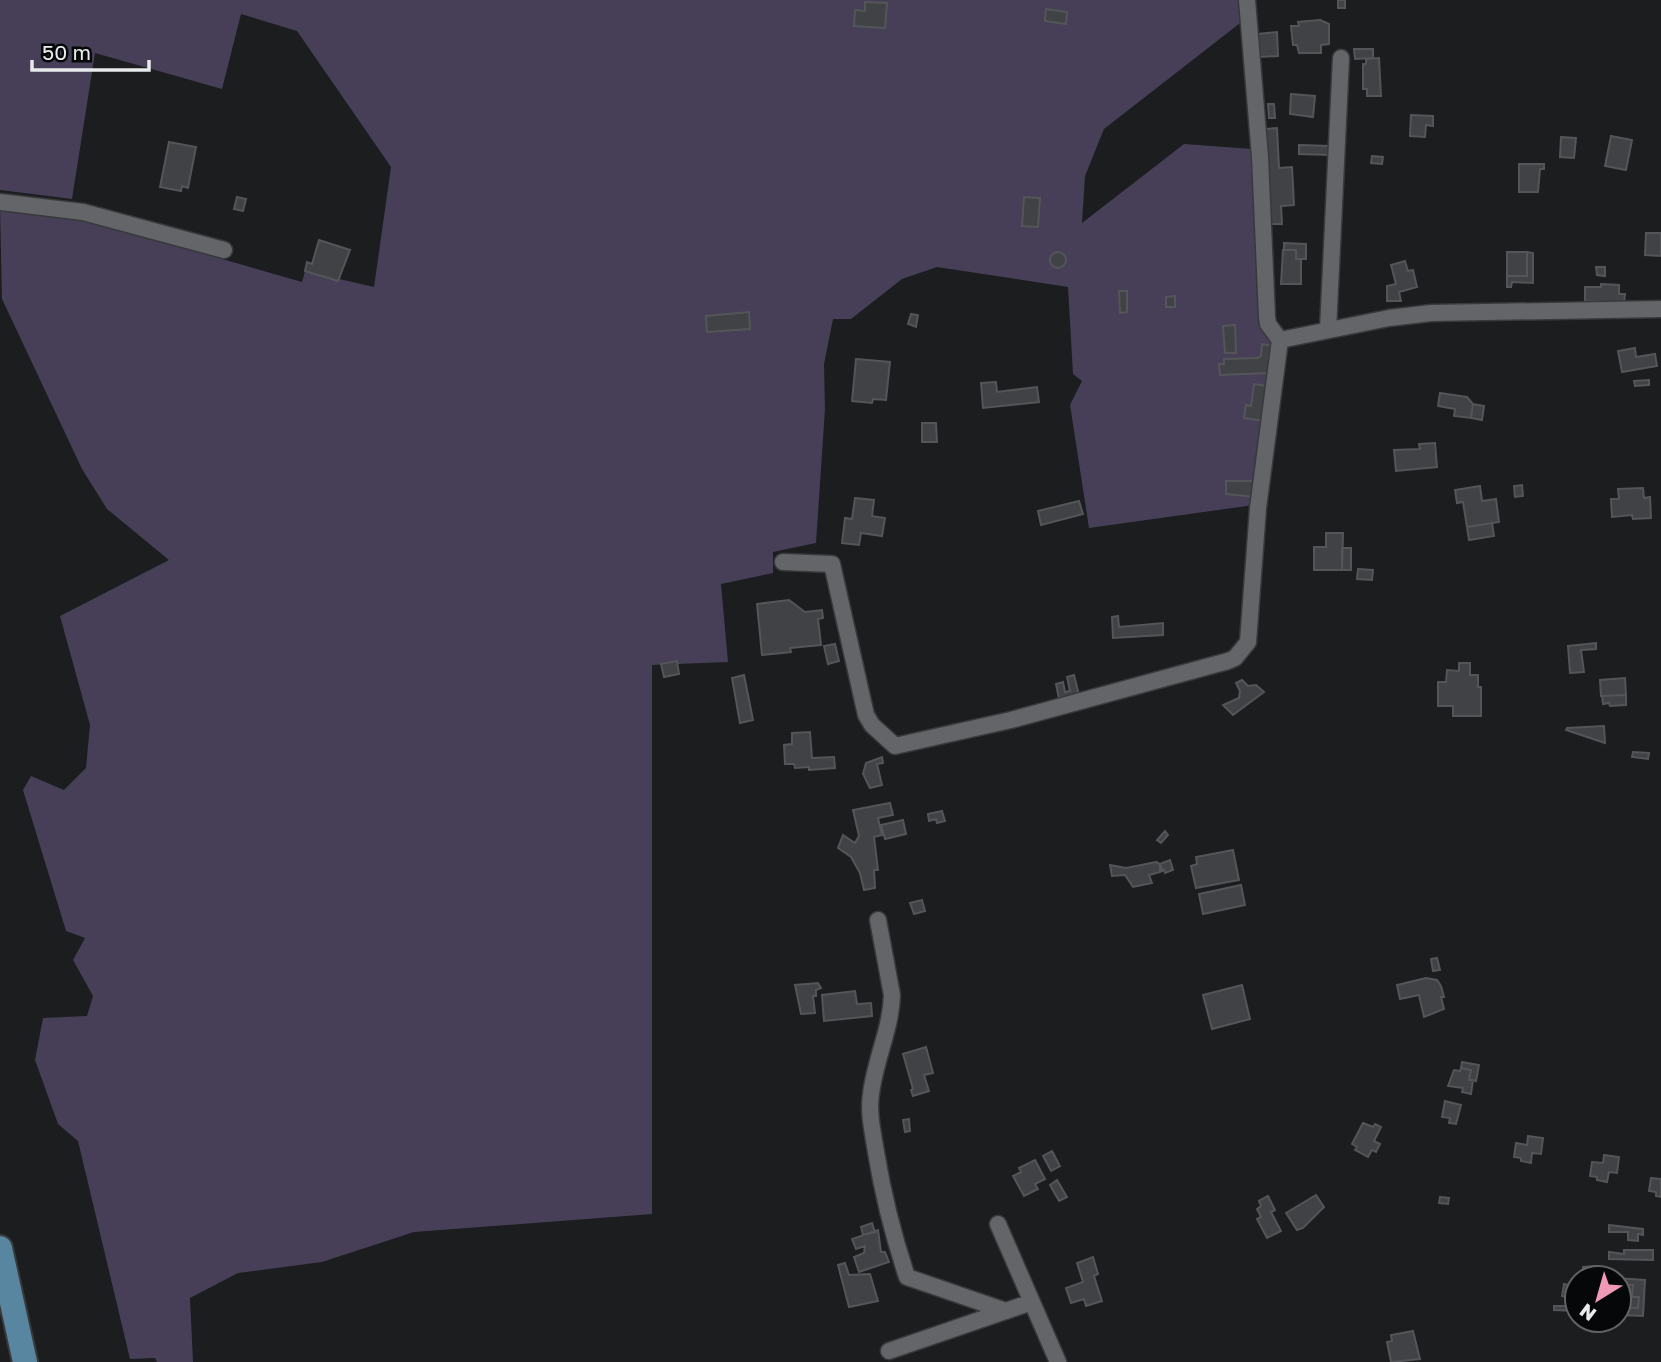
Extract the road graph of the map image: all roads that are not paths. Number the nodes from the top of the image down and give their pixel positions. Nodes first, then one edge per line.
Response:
1 (1247, 0) edge
2 (1340, 58) dead end
3 (0, 202) edge
4 (224, 250) dead end
5 (1661, 309) edge
6 (1328, 330) junction
7 (1280, 340) junction
8 (783, 562) dead end
9 (878, 920) dead end
10 (998, 1224) dead end
11 (0, 1248) edge
12 (1032, 1302) junction
13 (1006, 1311) junction
14 (889, 1351) dead end
15 (25, 1362) edge
16 (1058, 1362) edge

1 - 7 street
2 - 6 street
3 - 4 street
5 - 6 street
6 - 7 street
7 - 8 street
9 - 13 street
10 - 12 street
11 - 15 main road
12 - 13 street
12 - 16 street
13 - 14 street

